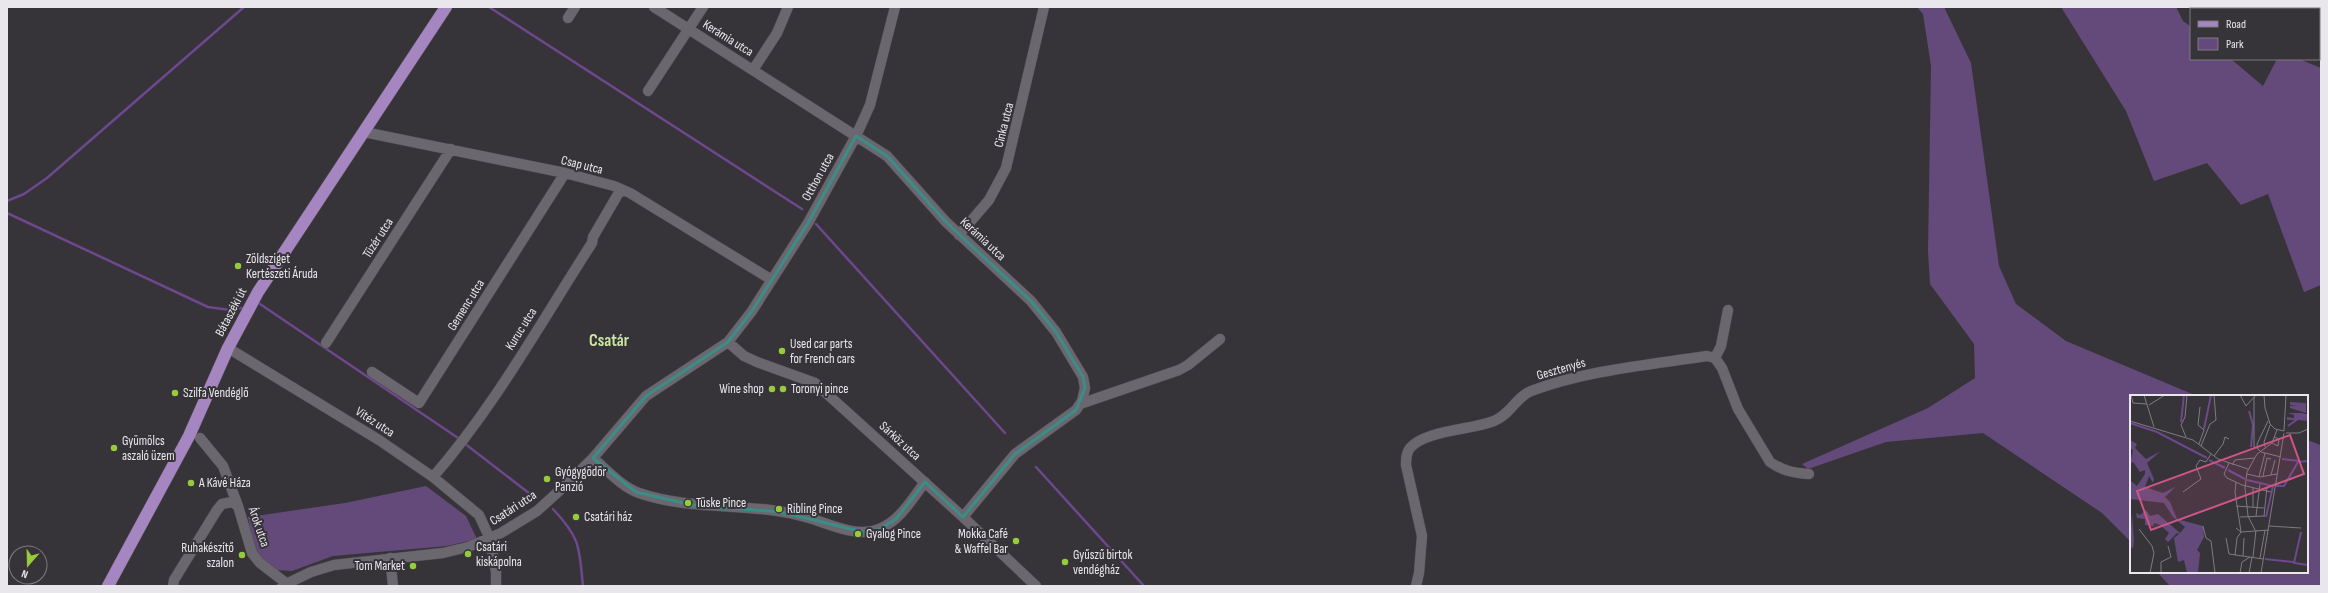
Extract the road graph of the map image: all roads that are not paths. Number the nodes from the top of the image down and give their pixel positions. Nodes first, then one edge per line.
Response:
1 (446, 7) edge
2 (575, 7) edge
3 (654, 7) edge
4 (703, 7) edge
5 (788, 7) edge
6 (895, 7) edge
7 (1044, 7) edge
8 (568, 18) dead end
9 (690, 30) junction
10 (754, 70) junction
11 (648, 91) dead end
12 (364, 132) junction
13 (856, 136) junction
14 (451, 148) junction
15 (565, 173) junction
16 (621, 189) junction
17 (959, 235) junction
18 (772, 280) junction
19 (1728, 310) dead end
20 (1220, 339) dead end
21 (728, 342) junction
22 (326, 343) dead end
23 (228, 348) junction
24 (1715, 358) junction
25 (372, 372) dead end
26 (1080, 404) junction
27 (200, 438) dead end
28 (593, 458) junction
29 (1809, 474) dead end
30 (433, 477) junction
31 (925, 482) junction
32 (238, 506) junction
33 (964, 517) junction
34 (490, 539) junction
35 (390, 558) junction
36 (284, 584) edge
37 (108, 586) edge
38 (173, 586) edge
39 (394, 586) edge
40 (496, 586) edge
41 (1036, 586) edge
42 (1416, 586) edge

1 - 12 main road, Bátaszéki út
2 - 8 street
3 - 9 street, Kerámia utca
4 - 9 street
5 - 10 street
6 - 13 street, Otthon utca
7 - 17 street, Cinka utca
9 - 10 street, Kerámia utca
9 - 11 street, Kerámia utca
10 - 13 street, Kerámia utca
12 - 14 street, Csap utca
12 - 23 main road, Bátaszéki út
13 - 17 street, Kerámia utca
13 - 18 street, Otthon utca
14 - 15 street, Csap utca
14 - 22 street, Tüzér utca
15 - 16 street, Csap utca
15 - 25 street, Gemenc utca
16 - 18 street, Csap utca
16 - 30 street, Kuruc utca
17 - 26 street, Kerámia utca
18 - 21 street, Otthon utca
19 - 24 street
20 - 26 street
21 - 28 street, Csatári utca
21 - 31 street, Sárköz utca
23 - 30 street, Vitéz utca
23 - 37 main road, Bátaszéki út
24 - 29 street
24 - 42 street, Gesztenyés
26 - 33 street
27 - 32 street
28 - 31 street
28 - 34 street, Csatári utca
30 - 34 street, Vitéz utca
31 - 33 street, Sárköz utca
32 - 36 street, Árok utca
32 - 38 street, Árok utca
33 - 41 street, Sárköz utca
34 - 35 street, Csatári utca
34 - 40 street, Vitéz utca
35 - 36 street, Csatári utca
35 - 39 street

